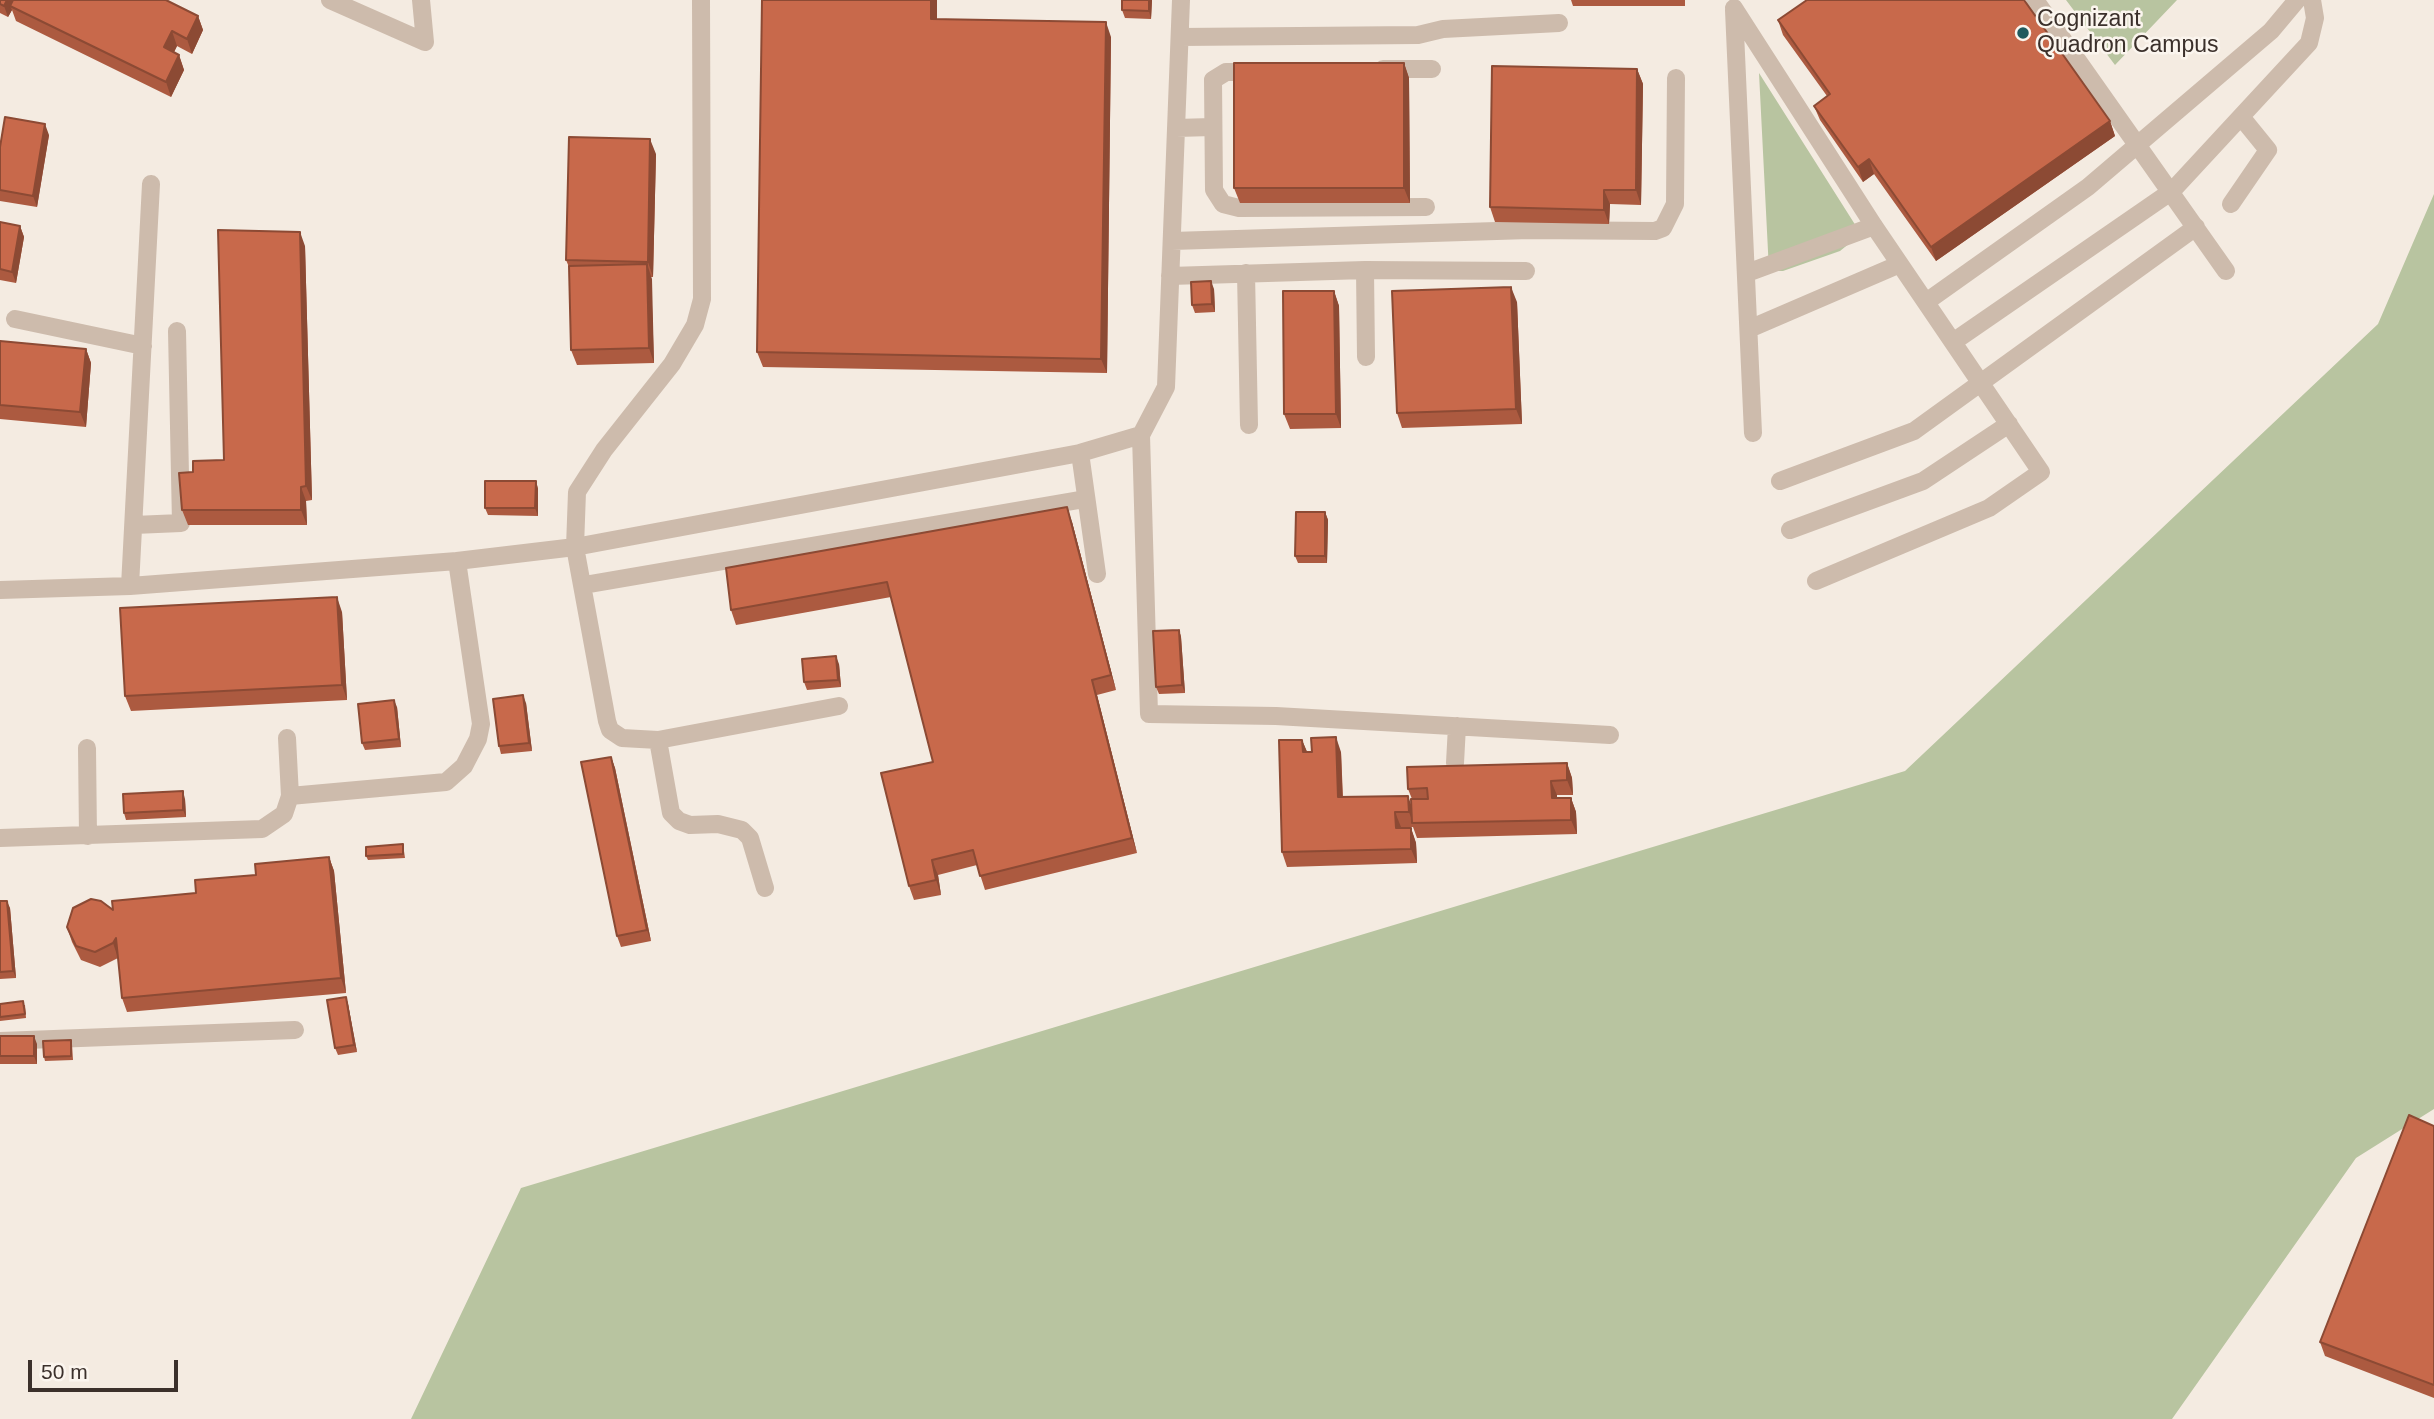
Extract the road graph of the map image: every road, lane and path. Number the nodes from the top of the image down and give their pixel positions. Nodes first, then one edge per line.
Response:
1 (330, 0) edge
2 (421, 0) edge
3 (701, 0) edge
4 (1181, 0) edge
5 (2035, 0) edge
6 (2297, 0) edge
7 (2312, 0) edge
8 (1738, 3) edge
9 (1559, 23) dead end
10 (1180, 37) junction
11 (1366, 69) edge
12 (1432, 69) dead end
13 (1276, 71) edge
14 (1676, 78) dead end
15 (2242, 118) junction
16 (1212, 127) junction
17 (1176, 128) junction
18 (2138, 144) junction
19 (151, 184) dead end
20 (2172, 191) junction
21 (2231, 204) dead end
22 (1426, 207) dead end
23 (1874, 226) junction
24 (2196, 227) junction
25 (1172, 241) junction
26 (1900, 264) junction
27 (1364, 270) junction
28 (1525, 271) dead end
29 (2226, 271) dead end
30 (1246, 273) junction
31 (1747, 273) junction
32 (1170, 276) junction
33 (1926, 302) junction
34 (15, 318) dead end
35 (1749, 329) junction
36 (177, 331) dead end
37 (1953, 342) junction
38 (143, 346) junction
39 (1366, 356) dead end
40 (1980, 383) junction
41 (2009, 424) junction
42 (1249, 425) dead end
43 (1753, 433) dead end
44 (1141, 435) junction
45 (1080, 453) junction
46 (1780, 481) dead end
47 (1085, 499) junction
48 (134, 525) junction
49 (1790, 530) dead end
50 (575, 547) junction
51 (457, 561) junction
52 (1097, 574) dead end
53 (1816, 581) dead end
54 (584, 585) junction
55 (130, 586) junction
56 (0, 590) edge
57 (839, 706) dead end
58 (1457, 726) junction
59 (1610, 735) dead end
60 (287, 738) dead end
61 (658, 740) junction
62 (86, 748) dead end
63 (1455, 763) edge
64 (290, 796) junction
65 (88, 836) junction
66 (0, 838) edge
67 (765, 888) dead end
68 (295, 1030) dead end
69 (0, 1041) edge

1 - 2 street
3 - 50 street
4 - 10 street
5 - 18 street
6 - 18 street
7 - 15 street
8 - 23 street
8 - 31 street
9 - 10 street
10 - 17 street
11 - 12 street
13 - 16 street
14 - 25 street
15 - 20 street
15 - 21 street
16 - 17 street
16 - 22 street
17 - 25 street
18 - 20 street
18 - 33 street
19 - 38 street
20 - 24 street
20 - 37 street
23 - 26 street
23 - 31 street
24 - 29 street
24 - 40 street
25 - 32 street
26 - 33 street
26 - 35 street
27 - 28 street
27 - 30 street
27 - 39 street
30 - 32 street
30 - 42 street
31 - 35 street
32 - 44 street
33 - 37 street
34 - 38 street
35 - 43 street
36 - 48 street
37 - 40 street
38 - 48 street
40 - 41 street
40 - 46 street
41 - 49 street
41 - 53 street
44 - 45 street
44 - 58 street
45 - 47 street
45 - 50 street
47 - 52 street
47 - 54 street
48 - 55 street
50 - 51 street
50 - 54 street
51 - 55 street
51 - 64 street
54 - 61 street
55 - 56 street
57 - 61 street
58 - 59 street
58 - 63 street
60 - 64 street
61 - 67 street
62 - 65 street
64 - 65 street
65 - 66 street
68 - 69 street

